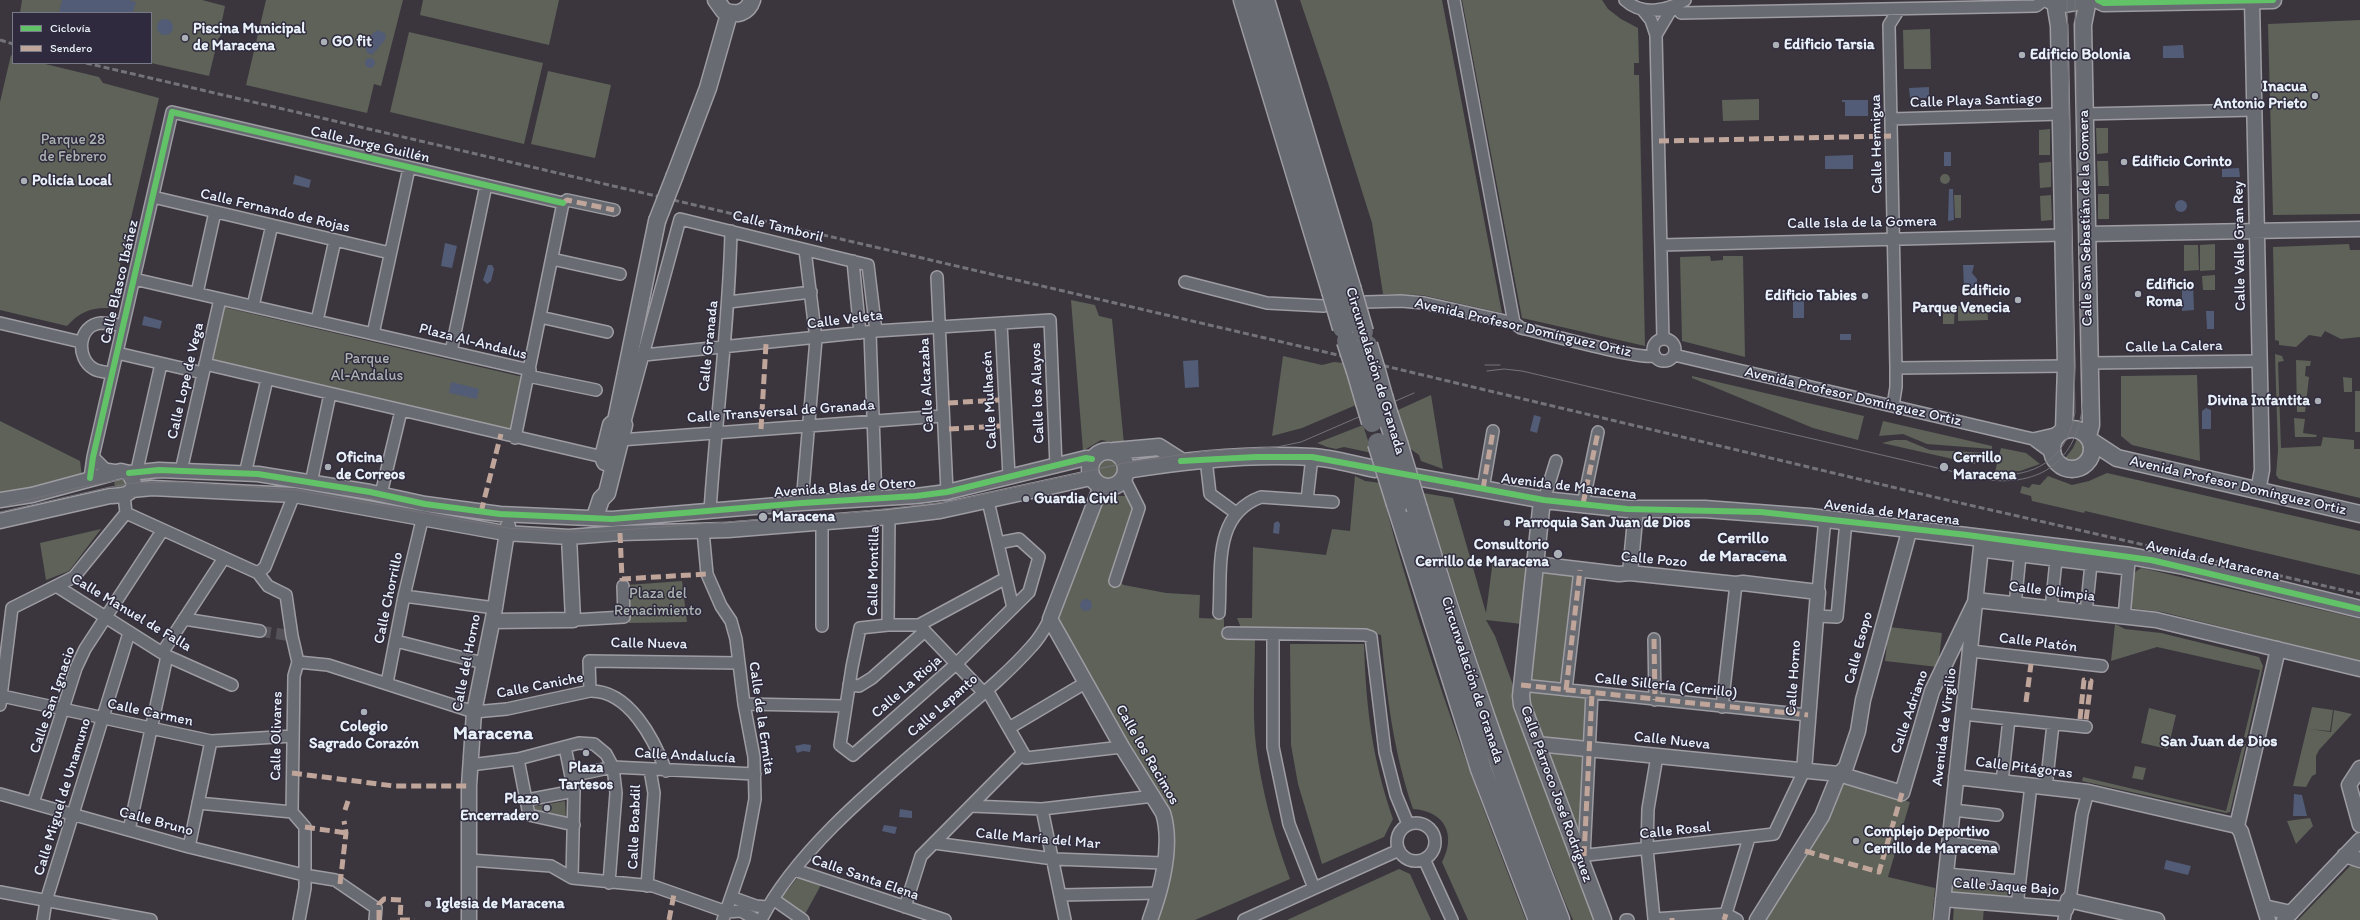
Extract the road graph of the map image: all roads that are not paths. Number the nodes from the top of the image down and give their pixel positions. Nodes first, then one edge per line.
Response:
1 (716, 0) edge
2 (752, 0) edge
3 (1244, 0) edge
4 (1264, 0) edge
5 (1454, 0) edge
6 (1625, 0) edge
7 (1685, 0) edge
8 (2089, 0) edge
9 (2098, 0) edge
10 (2252, 0) edge
11 (2273, 0) edge
12 (2049, 1) edge
13 (1673, 7) junction
14 (1642, 9) junction
15 (1877, 9) junction
16 (1899, 9) junction
17 (729, 14) junction
18 (1889, 25) junction
19 (1656, 35) junction
20 (2254, 110) junction
21 (172, 112) joint
22 (2061, 114) junction
23 (2084, 114) junction
24 (1891, 119) junction
25 (409, 168) junction
26 (486, 185) junction
27 (153, 197) junction
28 (563, 203) junction
29 (614, 210) dead end
30 (215, 212) junction
31 (272, 225) junction
32 (2360, 229) edge
33 (731, 231) junction
34 (2257, 231) junction
35 (2087, 234) junction
36 (2064, 235) junction
37 (1894, 239) junction
38 (335, 240) junction
39 (1661, 245) junction
40 (805, 250) junction
41 (390, 253) junction
42 (552, 260) junction
43 (853, 261) junction
44 (620, 274) dead end
45 (937, 277) dead end
46 (134, 279) junction
47 (1185, 282) dead end
48 (811, 292) junction
49 (197, 293) junction
50 (1335, 295) junction
51 (220, 299) junction
52 (729, 302) junction
53 (1366, 302) dead end
54 (253, 306) junction
55 (540, 317) junction
56 (1050, 320) joint
57 (317, 321) junction
58 (0, 323) edge
59 (1001, 323) junction
60 (1514, 323) junction
61 (123, 325) junction
62 (939, 326) junction
63 (608, 332) dead end
64 (869, 332) junction
65 (373, 334) junction
66 (816, 339) junction
67 (1663, 339) junction
68 (81, 342) junction
69 (724, 348) junction
70 (451, 352) junction
71 (117, 353) junction
72 (1674, 355) junction
73 (644, 356) junction
74 (1654, 356) junction
75 (2260, 361) junction
76 (161, 364) junction
77 (2089, 364) junction
78 (2066, 366) junction
79 (1896, 368) junction
80 (204, 369) junction
81 (112, 373) junction
82 (529, 373) junction
83 (267, 379) junction
84 (596, 390) dead end
85 (330, 394) junction
86 (1892, 406) junction
87 (401, 411) junction
88 (943, 416) junction
89 (873, 420) junction
90 (809, 425) junction
91 (620, 429) junction
92 (1493, 431) dead end
93 (2062, 431) junction
94 (716, 432) junction
95 (1598, 432) dead end
96 (515, 438) junction
97 (2089, 438) junction
98 (2033, 439) junction
99 (1387, 443) junction
100 (1114, 451) junction
101 (2052, 453) junction
102 (93, 457) junction
103 (1312, 457) junction
104 (2117, 458) junction
105 (608, 459) junction
106 (1092, 459) junction
107 (1206, 459) junction
108 (1181, 461) junction
109 (1556, 461) dead end
110 (2086, 464) junction
111 (1056, 466) junction
112 (1375, 469) dead end
113 (181, 471) junction
114 (124, 472) junction
115 (245, 474) junction
116 (1125, 474) junction
117 (1009, 476) junction
118 (1416, 477) dead end
119 (90, 478) junction
120 (1096, 482) junction
121 (311, 483) junction
122 (1483, 489) junction
123 (2258, 491) junction
124 (946, 492) junction
125 (125, 493) junction
126 (382, 494) junction
127 (294, 495) junction
128 (0, 500) edge
129 (876, 500) junction
130 (1306, 500) junction
131 (1544, 500) junction
132 (988, 501) junction
133 (1333, 502) dead end
134 (802, 503) junction
135 (1583, 504) junction
136 (1636, 509) junction
137 (710, 511) junction
138 (126, 513) junction
139 (1236, 513) junction
140 (516, 514) junction
141 (2360, 514) edge
142 (595, 517) junction
143 (889, 517) junction
144 (1825, 518) junction
145 (422, 520) junction
146 (0, 521) edge
147 (1846, 521) junction
148 (822, 524) junction
149 (1910, 528) junction
150 (162, 531) junction
151 (703, 531) junction
152 (505, 534) junction
153 (595, 535) junction
154 (569, 537) junction
155 (998, 543) junction
156 (1981, 544) junction
157 (2020, 556) junction
158 (224, 558) junction
159 (2056, 560) junction
160 (2129, 563) junction
161 (1534, 564) junction
162 (2091, 564) junction
163 (1580, 570) junction
164 (258, 573) junction
165 (1630, 573) junction
166 (1006, 578) junction
167 (1115, 581) dead end
168 (1736, 584) junction
169 (623, 586) dead end
170 (58, 587) junction
171 (1818, 592) junction
172 (404, 596) junction
173 (1976, 600) junction
174 (2015, 605) junction
175 (1013, 608) junction
176 (2051, 609) junction
177 (2360, 609) edge
178 (1219, 613) dead end
179 (2086, 613) junction
180 (494, 615) junction
181 (106, 616) junction
182 (1816, 616) junction
183 (2124, 617) junction
184 (1050, 619) junction
185 (184, 620) junction
186 (573, 620) junction
187 (888, 624) junction
188 (822, 626) dead end
189 (922, 628) junction
190 (260, 631) tunnel mouth
191 (129, 633) junction
192 (1228, 633) dead end
193 (1273, 634) junction
194 (1654, 639) dead end
195 (396, 641) junction
196 (2278, 649) junction
197 (1971, 651) junction
198 (164, 655) junction
199 (298, 662) junction
200 (483, 663) junction
201 (739, 663) junction
202 (956, 664) junction
203 (2102, 666) dead end
204 (2360, 669) edge
205 (387, 683) junction
206 (1085, 683) junction
207 (232, 685) dead end
208 (849, 685) junction
209 (1521, 685) junction
210 (1566, 690) junction
211 (590, 691) junction
212 (985, 692) junction
213 (1592, 693) junction
214 (1, 700) edge
215 (1655, 700) junction
216 (744, 704) junction
217 (845, 706) junction
218 (1722, 707) junction
219 (65, 710) junction
220 (474, 712) junction
221 (1963, 714) junction
222 (1808, 715) junction
223 (103, 718) junction
224 (2009, 719) junction
225 (2053, 724) junction
226 (2086, 727) dead end
227 (1009, 728) junction
228 (151, 729) junction
229 (294, 736) junction
230 (211, 741) junction
231 (1537, 744) junction
232 (565, 747) junction
233 (1122, 747) junction
234 (1589, 750) junction
235 (1023, 753) junction
236 (1657, 756) junction
237 (518, 759) junction
238 (470, 765) junction
239 (614, 767) junction
240 (2360, 768) edge
241 (650, 770) junction
242 (666, 771) junction
243 (1804, 771) junction
244 (755, 774) junction
245 (1839, 774) junction
246 (1956, 777) junction
247 (2002, 782) junction
248 (573, 783) junction
249 (2031, 785) junction
250 (2046, 787) junction
251 (2088, 792) junction
252 (0, 794) edge
253 (1154, 796) junction
254 (526, 800) junction
255 (33, 803) junction
256 (198, 803) junction
257 (971, 806) junction
258 (1042, 809) junction
259 (1953, 810) junction
260 (292, 812) junction
261 (73, 814) junction
262 (1997, 815) dead end
263 (1408, 824) junction
264 (574, 825) junction
265 (2236, 826) junction
266 (2360, 826) edge
267 (129, 830) junction
268 (1774, 834) joint
269 (1749, 838) junction
270 (2360, 840) edge
271 (934, 843) junction
272 (1949, 843) junction
273 (189, 847) junction
274 (1993, 848) dead end
275 (1647, 849) junction
276 (1399, 850) junction
277 (2346, 855) junction
278 (1581, 856) junction
279 (1054, 859) junction
280 (1424, 859) junction
281 (470, 860) junction
282 (2360, 860) edge
283 (1164, 863) junction
284 (795, 870) junction
285 (1946, 874) junction
286 (304, 875) junction
287 (572, 878) junction
288 (2020, 881) junction
289 (609, 883) junction
290 (647, 886) junction
291 (1314, 888) junction
292 (0, 892) edge
293 (1160, 893) junction
294 (1061, 895) junction
295 (731, 897) junction
296 (1943, 899) junction
297 (46, 901) junction
298 (770, 903) junction
299 (2020, 905) junction
300 (905, 907) junction
301 (2066, 909) edge
302 (2266, 913) edge
303 (725, 916) edge
304 (2288, 916) edge
305 (119, 917) edge
306 (925, 917) edge
307 (1725, 917) edge
308 (1672, 919) edge
309 (43, 920) edge
310 (151, 920) edge
311 (298, 920) edge
312 (375, 920) edge
313 (469, 920) edge
314 (757, 920) edge
315 (761, 920) edge
316 (803, 920) edge
317 (944, 920) edge
318 (1065, 920) edge
319 (1150, 920) edge
320 (1244, 920) edge
321 (1452, 920) edge
322 (1539, 920) edge
323 (1560, 920) edge
324 (1603, 920) edge
325 (1737, 920) edge
326 (1757, 920) edge
327 (1941, 920) edge
328 (2157, 920) edge

1 - 17 main road
2 - 17 main road
3 - 50 highway, Circunvalación de Granada
4 - 50 highway, Circunvalación de Granada
5 - 60 street
6 - 14 street
7 - 13 street
8 - 12 main road
8 - 23 main road, Calle San Sebastián de la Gomera
9 - 10 main road
10 - 11 main road
10 - 20 street, Calle Valle Gran Rey
12 - 16 street
12 - 22 main road, Calle San Sebastián de la Gomera
13 - 14 street
13 - 15 street
13 - 19 street
14 - 19 street
15 - 16 street
15 - 18 street
16 - 18 street
17 - 91 main road, bridge
18 - 24 street, Calle Hermigua
19 - 39 street
20 - 23 street
20 - 34 street, Calle Valle Gran Rey
21 - 25 street, Calle Jorge Guillén
21 - 27 street, Calle Blasco Ibáñez
22 - 24 street, Calle Playa Santiago
22 - 36 main road, Calle San Sebastián de la Gomera
23 - 35 main road, Calle San Sebastián de la Gomera
24 - 37 street, Calle Hermigua
25 - 26 street, Calle Jorge Guillén
25 - 41 street
26 - 28 street, Calle Jorge Guillén
26 - 70 street
27 - 30 street, Calle Fernando de Rojas
27 - 46 street, Calle Blasco Ibáñez
28 - 29 street, Calle Jorge Guillén
28 - 42 street
30 - 31 street, Calle Fernando de Rojas
30 - 49 street
31 - 38 street, Calle Fernando de Rojas
31 - 54 street
32 - 34 street
33 - 40 street, Calle Tamboril
33 - 52 street, Calle Granada
33 - 73 street, Calle Tamboril
34 - 35 street
34 - 75 street, Calle Valle Gran Rey
35 - 77 main road, Calle San Sebastián de la Gomera
36 - 37 street, Calle Isla de la Gomera
36 - 78 main road, Calle San Sebastián de la Gomera
37 - 39 street, Calle Isla de la Gomera
37 - 79 street, Calle Hermigua
38 - 41 street, Calle Fernando de Rojas
38 - 57 street
39 - 67 street
40 - 43 street, Calle Tamboril
40 - 48 street
41 - 65 street
42 - 44 street
42 - 55 street
43 - 64 street
43 - 64 street, Calle Tamboril
45 - 62 street, Calle Alcazaba
46 - 49 street, Plaza Al-Andalus
46 - 61 street, Calle Blasco Ibáñez
47 - 50 street
48 - 52 street
48 - 66 street
49 - 51 street, Plaza Al-Andalus
50 - 99 highway, Circunvalación de Granada, bridge
51 - 54 street, Plaza Al-Andalus
51 - 80 street, Calle Lope de Vega
52 - 69 street, Calle Granada
53 - 60 street, Avenida Profesor Domínguez Ortiz
54 - 57 street, Plaza Al-Andalus
55 - 63 street
55 - 82 street
56 - 59 street, Calle Veleta
56 - 111 street, Calle los Alayos
57 - 65 street, Plaza Al-Andalus
58 - 68 street
59 - 62 street, Calle Veleta
59 - 117 street, Calle Mulhacén
60 - 74 street, Avenida Profesor Domínguez Ortiz
61 - 68 street, Calle Blasco Ibáñez
61 - 71 street, Calle Blasco Ibáñez
62 - 64 street, Calle Veleta
62 - 88 street, Calle Alcazaba
64 - 66 street, Calle Veleta
64 - 89 street
65 - 70 street, Plaza Al-Andalus
66 - 69 street, Calle Veleta
66 - 90 street
67 - 72 street
67 - 74 street
68 - 81 street, Calle Blasco Ibáñez
69 - 73 street, Calle Veleta
69 - 94 street, Calle Granada
70 - 82 street, Plaza Al-Andalus
71 - 76 street
71 - 81 street, Calle Blasco Ibáñez
72 - 74 street
72 - 86 street, Avenida Profesor Domínguez Ortiz
73 - 91 street
75 - 77 street, Calle La Calera
75 - 123 street, Calle Valle Gran Rey
76 - 80 street
76 - 114 street
77 - 97 main road, Calle San Sebastián de la Gomera
78 - 79 street
78 - 93 main road, Calle San Sebastián de la Gomera
79 - 86 street, Calle Hermigua
80 - 83 street
80 - 113 street, Calle Lope de Vega
81 - 102 street, Calle Blasco Ibáñez
82 - 84 street
82 - 96 street, Plaza Al-Andalus
83 - 85 street
83 - 115 street
85 - 87 street
85 - 121 street
86 - 98 street, Avenida Profesor Domínguez Ortiz
87 - 96 street
87 - 126 street
88 - 89 street, Calle Transversal de Granada
88 - 124 street, Calle Alcazaba
89 - 90 street, Calle Transversal de Granada
89 - 129 street
90 - 94 street, Calle Transversal de Granada
90 - 134 street
91 - 94 street, Calle Transversal de Granada
91 - 105 main road
92 - 122 street, Avenida de Maracena
93 - 97 main road
93 - 98 street, Avenida Profesor Domínguez Ortiz
93 - 101 main road
94 - 137 street, Calle Granada
95 - 135 street
96 - 105 street
97 - 104 main road, Avenida Profesor Domínguez Ortiz
97 - 110 main road
98 - 101 street, Avenida Profesor Domínguez Ortiz
99 - 322 highway, Circunvalación de Granada, bridge
99 - 323 highway, Circunvalación de Granada, bridge
100 - 106 main road
100 - 108 main road
100 - 116 main road
101 - 110 main road
102 - 114 street
102 - 119 street, Calle Blasco Ibáñez
103 - 107 main road
103 - 112 main road
103 - 130 street
104 - 110 main road, Avenida Profesor Domínguez Ortiz
104 - 123 main road, Avenida Profesor Domínguez Ortiz
105 - 142 main road
106 - 111 street, Avenida Blas de Otero
106 - 120 main road
107 - 108 main road
107 - 139 street
108 - 116 main road
109 - 131 street, Avenida de Maracena
111 - 117 street, Avenida Blas de Otero
113 - 114 street, Avenida Blas de Otero
113 - 115 street, Avenida Blas de Otero
114 - 119 street, Avenida Blas de Otero
114 - 125 street
114 - 125 street
115 - 121 street, Avenida Blas de Otero
116 - 120 main road
116 - 167 street
117 - 124 street, Avenida Blas de Otero
118 - 122 main road, Avenida de Maracena
119 - 128 street, Avenida Blas de Otero
120 - 132 street, Avenida Blas de Otero
120 - 184 street, Calle Lepanto
121 - 126 street, Avenida Blas de Otero
122 - 131 main road, Avenida de Maracena
123 - 141 main road, Avenida Profesor Domínguez Ortiz
124 - 129 street, Avenida Blas de Otero
125 - 127 street, Avenida Blas de Otero
125 - 138 street
125 - 146 street, Avenida Blas de Otero
126 - 140 street, Avenida Blas de Otero
127 - 145 street, Avenida Blas de Otero
127 - 164 street
129 - 134 street, Avenida Blas de Otero
130 - 133 street
130 - 139 street
131 - 135 main road, Avenida de Maracena
131 - 161 main road, Calle Párroco José Rodríguez
132 - 143 street, Avenida Blas de Otero
132 - 155 street
134 - 137 street, Avenida Blas de Otero
135 - 136 main road, Avenida de Maracena
136 - 144 main road, Avenida de Maracena
136 - 165 street
137 - 142 street, Avenida Blas de Otero
138 - 150 street
138 - 170 street
139 - 178 street
140 - 142 street, Avenida Blas de Otero
140 - 152 street, Calle del Horno
142 - 153 street
142 - 154 street
143 - 148 street, Avenida Blas de Otero
143 - 187 street, Calle Montilla
144 - 147 main road, Avenida de Maracena
144 - 171 street, Calle Horno
145 - 152 street, Avenida Blas de Otero
145 - 172 street, Calle Chorrillo
147 - 149 main road, Avenida de Maracena
147 - 182 street
148 - 151 street, Avenida Blas de Otero
148 - 188 street
149 - 156 main road, Avenida de Maracena
149 - 245 street, Calle Esopo
150 - 158 street
150 - 181 street, Calle San Ignacio
151 - 153 street, Avenida Blas de Otero
151 - 201 street, Calle de la Ermita
152 - 154 street, Avenida Blas de Otero
152 - 180 street, Calle del Horno
153 - 154 street, Avenida Blas de Otero
154 - 186 street
155 - 166 street
155 - 175 street, Calle La Rioja
156 - 157 street, Avenida de Maracena
156 - 160 main road, Avenida de Maracena
156 - 173 street, Avenida de Virgilio
157 - 159 street, Avenida de Maracena
157 - 174 street
158 - 164 street
158 - 185 street
159 - 162 street, Avenida de Maracena
159 - 176 street
160 - 162 street, Avenida de Maracena
160 - 177 main road, Avenida de Maracena
160 - 183 street, Avenida de Maracena
161 - 163 street, Calle Pozo
161 - 209 main road, Calle Párroco José Rodríguez
162 - 179 street
163 - 165 street, Calle Pozo
163 - 210 street
164 - 199 street
165 - 168 street, Calle Pozo
166 - 175 street
166 - 189 street
168 - 171 street, Calle Pozo
168 - 218 street
169 - 186 street
170 - 181 street, Calle Manuel de Falla
170 - 214 street
171 - 182 street, Calle Horno
172 - 180 street
172 - 195 street, Calle Chorrillo
173 - 174 street, Calle Olimpia
173 - 197 street, Avenida de Virgilio
173 - 245 street, Calle Adriano
174 - 176 street, Calle Olimpia
175 - 202 street, Calle La Rioja
176 - 179 street, Calle Olimpia
179 - 183 street, Calle Olimpia
180 - 186 street
180 - 200 street, Calle del Horno
181 - 191 street, Calle Manuel de Falla
181 - 219 street, Calle San Ignacio
182 - 222 street, Calle Horno
183 - 196 street, Calle Olimpia
184 - 206 street, Calle los Racimos
184 - 212 street, Calle Lepanto
185 - 190 street
185 - 198 street
187 - 189 street
187 - 208 street
189 - 202 street
189 - 208 street
191 - 198 street, Calle Manuel de Falla
191 - 223 street, Calle Miguel de Unamuno
192 - 193 street
193 - 263 street
193 - 291 street
194 - 215 street
195 - 200 street
195 - 205 street, Calle Chorrillo
196 - 204 street, Calle Olimpia
196 - 265 street
197 - 203 street, Calle Platón
197 - 221 street, Avenida de Virgilio
198 - 207 street, Calle Manuel de Falla
198 - 228 street
199 - 205 street
199 - 229 street, Calle Olivares
200 - 220 street, Calle del Horno
201 - 211 street, Calle Nueva
201 - 216 street, Calle de la Ermita
202 - 212 street
202 - 217 street, Calle La Rioja
205 - 220 street
206 - 227 street
206 - 233 street, Calle los Racimos
208 - 217 street
209 - 210 street, Calle Sillería (Cerrillo)
209 - 231 main road, Calle Párroco José Rodríguez
210 - 213 street, Calle Sillería (Cerrillo)
211 - 220 street, Calle Caniche
211 - 242 street, Calle Caniche
212 - 227 street
212 - 284 street, Calle Lepanto
213 - 215 street, Calle Sillería (Cerrillo)
213 - 234 street, Calle Párroco José Rodríguez
214 - 219 street, Calle Carmen
215 - 218 street, Calle Sillería (Cerrillo)
216 - 217 street
216 - 244 street, Calle de la Ermita
218 - 222 street, Calle Sillería (Cerrillo)
219 - 223 street, Calle Carmen
219 - 255 street, Calle San Ignacio
220 - 238 street, Calle del Horno
221 - 224 street
221 - 246 street, Avenida de Virgilio
222 - 243 street, Calle Horno
223 - 228 street, Calle Carmen
223 - 261 street, Calle Miguel de Unamuno
224 - 225 street
224 - 247 street
225 - 226 street
225 - 250 street
227 - 235 street
228 - 230 street, Calle Carmen
228 - 267 street
229 - 230 street, Calle Carmen
229 - 260 street, Calle Olivares
230 - 256 street
231 - 234 street, Calle Nueva
231 - 278 main road, Calle Párroco José Rodríguez
232 - 237 street
232 - 239 street
232 - 248 street
233 - 235 street
233 - 253 street, Calle los Racimos
234 - 236 street, Calle Nueva
234 - 278 street, Calle Párroco José Rodríguez
235 - 257 street
236 - 243 street, Calle Nueva
236 - 275 street
237 - 238 street
237 - 254 street
238 - 281 street, Calle del Horno
239 - 241 street, Calle Andalucía
239 - 248 street
239 - 289 street
240 - 266 street
241 - 242 street, Calle Andalucía
241 - 290 street, Calle Boabdil
242 - 244 street, Calle Andalucía
243 - 245 street
243 - 268 street, Calle Horno
244 - 295 street, Calle de la Ermita
245 - 326 street, Calle Esopo
246 - 247 street, Calle Pitágoras
246 - 259 street, Avenida de Virgilio
247 - 249 street, Calle Pitágoras
248 - 254 street
248 - 264 street
249 - 250 street, Calle Pitágoras
249 - 288 street
250 - 251 street, Calle Pitágoras
251 - 265 street, Calle Pitágoras
251 - 301 street
252 - 255 street, Calle Bruno
253 - 258 street
253 - 283 street, Calle los Racimos
254 - 264 street
255 - 261 street, Calle Bruno
256 - 260 street
256 - 273 street
257 - 258 street
257 - 271 street
258 - 279 street
259 - 262 street
259 - 272 street, Avenida de Virgilio
260 - 286 street
261 - 267 street, Calle Bruno
261 - 297 street, Calle Miguel de Unamuno
263 - 276 street
263 - 280 street
264 - 287 street
265 - 302 street
267 - 273 street, Calle Bruno
268 - 269 street, Calle Rosal
269 - 275 street, Calle Rosal
269 - 307 street
270 - 277 street
271 - 279 street, Calle María del Mar
271 - 300 street
272 - 274 street
272 - 285 street, Avenida de Virgilio
273 - 286 street, Calle Bruno
275 - 278 street, Calle Rosal
275 - 308 street
276 - 280 street
276 - 291 street
277 - 282 street
277 - 304 street
278 - 324 main road, Calle Párroco José Rodríguez
279 - 283 street, Calle María del Mar
279 - 294 street
280 - 321 street
281 - 287 street
281 - 313 street, Calle del Horno
283 - 293 street, Calle los Racimos
284 - 298 street, Calle Lepanto
284 - 300 street, Calle Santa Elena
285 - 288 street
285 - 296 street, Avenida de Virgilio
286 - 311 street
286 - 312 street, Calle Bruno
287 - 289 street
288 - 299 street
289 - 290 street
290 - 303 street
291 - 320 street
292 - 297 street
293 - 294 street
293 - 319 street, Calle los Racimos
294 - 318 street
295 - 298 street
295 - 303 street, Calle de la Ermita
296 - 299 street, Calle Jaque Bajo
296 - 327 street, Avenida de Virgilio
297 - 305 street
297 - 309 street, Calle Miguel de Unamuno
298 - 315 street, Calle Lepanto
298 - 316 street
299 - 301 street, Calle Jaque Bajo
300 - 306 street, Calle Santa Elena
301 - 328 street, Calle Jaque Bajo
302 - 304 street
303 - 314 street
305 - 310 street
306 - 317 street, Calle Santa Elena
307 - 308 street
307 - 325 street

